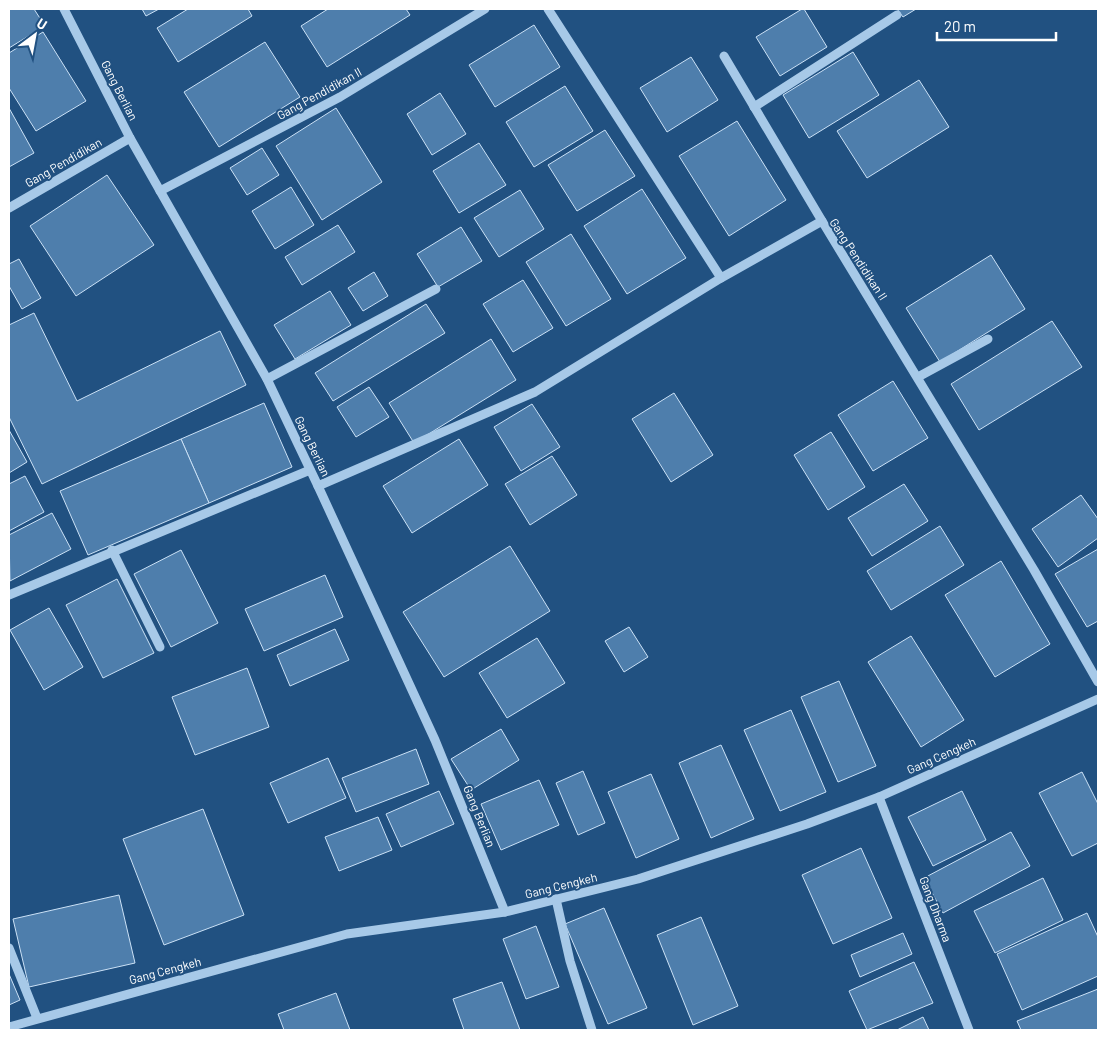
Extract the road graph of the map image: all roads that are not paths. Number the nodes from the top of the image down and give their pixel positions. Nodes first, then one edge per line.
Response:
1 (64, 9) edge
2 (485, 9) edge
3 (548, 9) edge
4 (897, 16) dead end
5 (724, 56) dead end
6 (754, 107) junction
7 (130, 138) junction
8 (160, 191) junction
9 (9, 208) edge
10 (822, 221) junction
11 (721, 278) junction
12 (436, 289) dead end
13 (988, 339) dead end
14 (918, 377) junction
15 (267, 379) junction
16 (310, 470) junction
17 (318, 486) junction
18 (112, 550) junction
19 (9, 594) edge
20 (160, 646) dead end
21 (1098, 682) edge
22 (1098, 699) edge
23 (879, 796) junction
24 (556, 899) junction
25 (505, 912) junction
26 (9, 948) edge
27 (36, 1018) junction
28 (9, 1027) edge
29 (592, 1030) edge
30 (969, 1030) edge

1 - 7 street, Gang Berlian
2 - 8 street, Gang Pendidikan II
3 - 11 street
4 - 6 street
5 - 6 street
6 - 10 street
7 - 8 street, Gang Berlian
7 - 9 street, Gang Pendidikan
8 - 15 street, Gang Berlian
10 - 11 street, Gang Pendidikan II
10 - 14 street, Gang Pendidikan II
11 - 17 street, Gang Pendidikan II
12 - 15 street
13 - 14 street
14 - 21 street, Gang Pendidikan II
15 - 16 street, Gang Berlian
16 - 17 street, Gang Berlian
16 - 18 street
17 - 25 street, Gang Berlian
18 - 19 street
18 - 20 street
22 - 23 street, Gang Cengkeh
23 - 24 street, Gang Cengkeh
23 - 30 street, Gang Dharma
24 - 25 street, Gang Cengkeh
24 - 29 street
25 - 27 street, Gang Cengkeh
26 - 27 street
27 - 28 street, Gang Cengkeh

